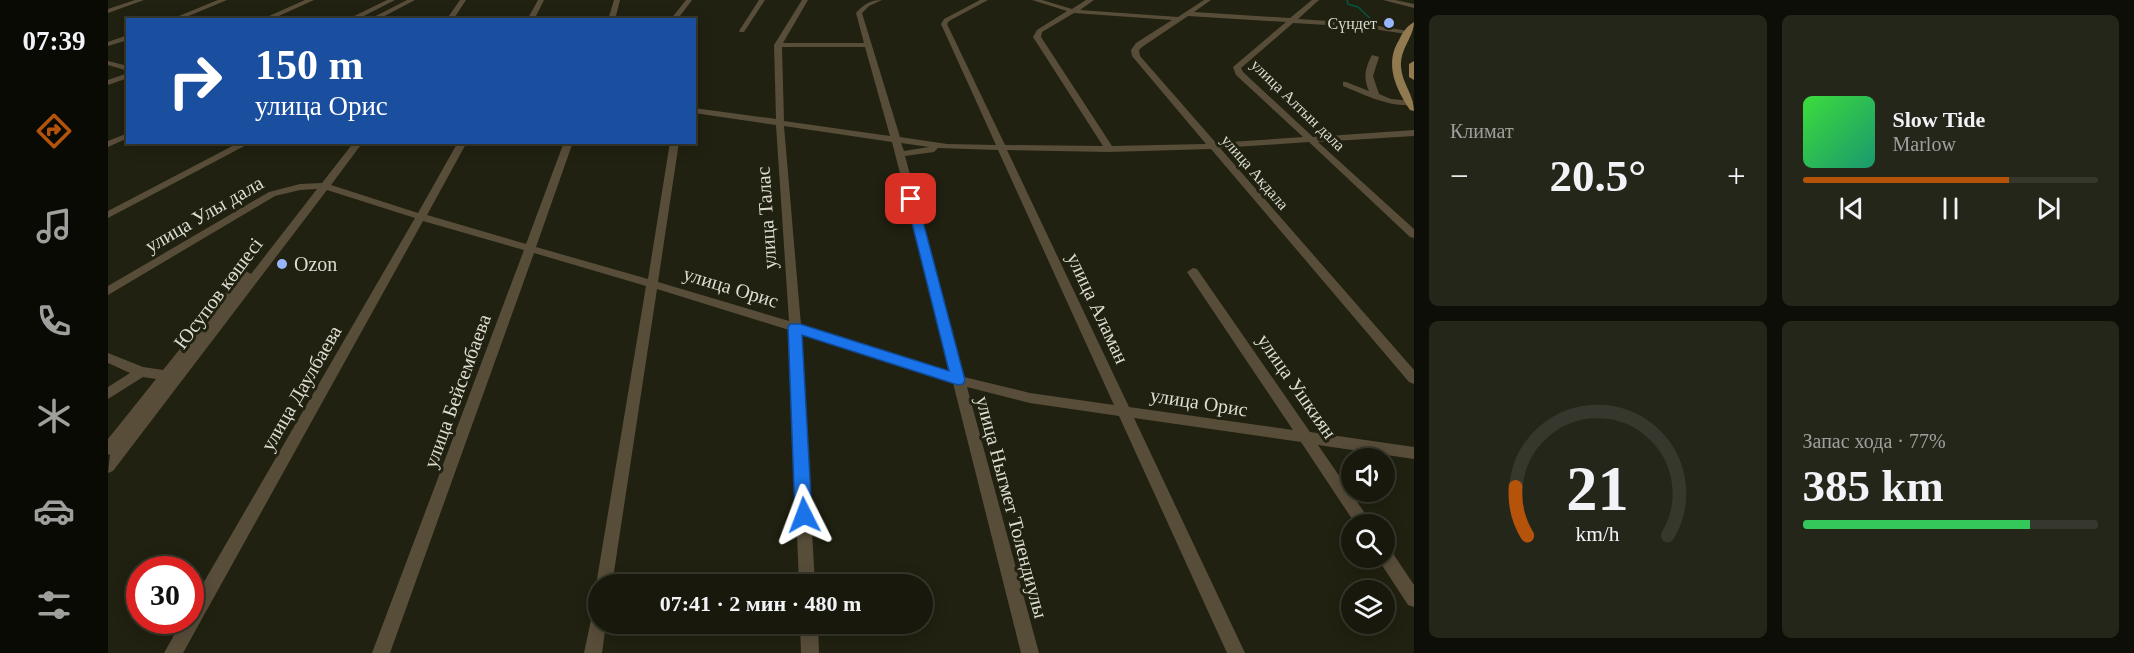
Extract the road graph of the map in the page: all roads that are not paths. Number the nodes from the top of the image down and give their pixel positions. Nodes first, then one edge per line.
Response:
1 (141, 0) edge
2 (224, 0) edge
3 (311, 0) edge
4 (367, 0) edge
5 (392, 0) edge
6 (412, 0) edge
7 (419, 0) edge
8 (464, 0) edge
9 (469, 0) edge
10 (541, 0) edge
11 (617, 0) edge
12 (689, 0) edge
13 (762, 0) edge
14 (805, 0) edge
15 (879, 0) edge
16 (986, 0) edge
17 (1035, 0) edge
18 (1091, 0) edge
19 (1208, 0) edge
20 (1316, 0) edge
21 (1386, 0) edge
22 (384, 4) junction
23 (1414, 6) edge
24 (401, 7) junction
25 (108, 11) edge
26 (1073, 11) junction
27 (1189, 14) junction
28 (177, 18) edge
29 (268, 18) edge
30 (353, 18) edge
31 (376, 18) edge
32 (382, 18) edge
33 (450, 18) edge
34 (456, 18) edge
35 (531, 18) edge
36 (612, 18) edge
37 (675, 18) edge
38 (1179, 19) junction
39 (1291, 20) junction
40 (1414, 25) edge
41 (742, 32) dead end
42 (1406, 32) junction
43 (126, 38) edge
44 (108, 44) edge
45 (778, 45) junction
46 (868, 45) junction
47 (1375, 57) dead end
48 (108, 63) edge
49 (1414, 64) edge
50 (126, 68) edge
51 (126, 76) edge
52 (1414, 76) edge
53 (108, 82) edge
54 (1346, 84) dead end
55 (1386, 100) junction
56 (1371, 102) dead end
57 (1412, 105) edge
58 (696, 110) edge
59 (780, 124) junction
60 (126, 131) edge
61 (1414, 133) edge
62 (126, 136) edge
63 (894, 138) junction
64 (108, 139) edge
65 (1310, 139) junction
66 (108, 144) edge
67 (245, 144) edge
68 (351, 144) edge
69 (357, 144) edge
70 (462, 144) edge
71 (568, 144) edge
72 (675, 144) edge
73 (1213, 146) junction
74 (947, 147) junction
75 (1003, 148) junction
76 (1109, 149) junction
77 (900, 154) junction
78 (321, 186) junction
79 (108, 215) edge
80 (421, 217) junction
81 (1414, 236) edge
82 (530, 248) junction
83 (1193, 272) dead end
84 (653, 284) junction
85 (108, 291) edge
86 (795, 327) junction
87 (108, 358) edge
88 (141, 372) junction
89 (172, 376) junction
90 (1414, 379) edge
91 (958, 380) junction
92 (108, 394) edge
93 (1123, 411) junction
94 (1309, 439) junction
95 (108, 449) edge
96 (1414, 453) edge
97 (108, 467) edge
98 (1358, 514) edge
99 (1393, 568) edge
100 (606, 574) edge
101 (806, 574) edge
102 (1414, 599) edge
103 (596, 634) edge
104 (809, 634) edge
105 (173, 653) edge
106 (381, 653) edge
107 (593, 653) edge
108 (810, 653) edge
109 (1030, 653) edge
110 (1236, 653) edge

1 - 25 street
2 - 28 street
3 - 29 street
4 - 22 street
5 - 22 street
6 - 24 street
7 - 24 street
8 - 33 street
9 - 34 street
10 - 35 street
11 - 36 street
12 - 37 street
13 - 41 street
14 - 45 street
15 - 46 street, улица Ныгмет Толендиулы
16 - 75 street, улица Аламан
17 - 26 street
18 - 26 street
19 - 27 street, улица Акдала
20 - 39 street, улица Алтын дала
21 - 23 street
22 - 24 street
22 - 30 street
24 - 31 street
24 - 32 street
26 - 38 street
26 - 76 street
27 - 38 street, улица Акдала
27 - 39 street
38 - 73 street, улица Акдала
39 - 42 street
39 - 65 street, улица Алтын дала
40 - 42 main road
42 - 57 main road
43 - 44 street
45 - 46 street
45 - 59 street, улица Талас
46 - 63 street, улица Ныгмет Толендиулы
47 - 55 street
48 - 50 street
49 - 52 main road
51 - 53 street
54 - 55 street
55 - 56 street
55 - 57 street
58 - 59 street
59 - 63 street
59 - 86 street, улица Талас
60 - 64 street
61 - 65 street
62 - 66 street
63 - 74 street
63 - 77 street, улица Ныгмет Толендиулы
65 - 73 street
65 - 81 street, улица Алтын дала
67 - 79 street
68 - 78 street, Юсупов көшесі
69 - 78 street, Юсупов көшесі
70 - 80 street, улица Даулбаева
71 - 82 street, улица Бейсембаева
72 - 84 street
73 - 76 street
73 - 90 street, улица Акдала
74 - 75 street
74 - 77 street
75 - 76 street
75 - 93 street, улица Аламан
77 - 91 street, улица Ныгмет Толендиулы
78 - 80 street, улица Орис
78 - 85 street, улица Улы дала
78 - 89 street, Юсупов көшесі
80 - 82 street, улица Орис
80 - 105 street, улица Даулбаева
82 - 84 street, улица Орис
82 - 106 street, улица Бейсембаева
83 - 94 street, улица Ушкиян
84 - 86 street, улица Орис
84 - 100 street
86 - 91 street, улица Орис
86 - 101 street, улица Талас
87 - 88 street
88 - 89 street
88 - 92 street
89 - 95 street, Юсупов көшесі
89 - 97 street, Юсупов көшесі
91 - 93 street, улица Орис
91 - 109 street, улица Ныгмет Толендиулы
93 - 94 street, улица Орис
93 - 110 street, улица Аламан
94 - 96 street, улица Орис
94 - 98 street, улица Ушкиян
99 - 102 street
103 - 107 street
104 - 108 street

